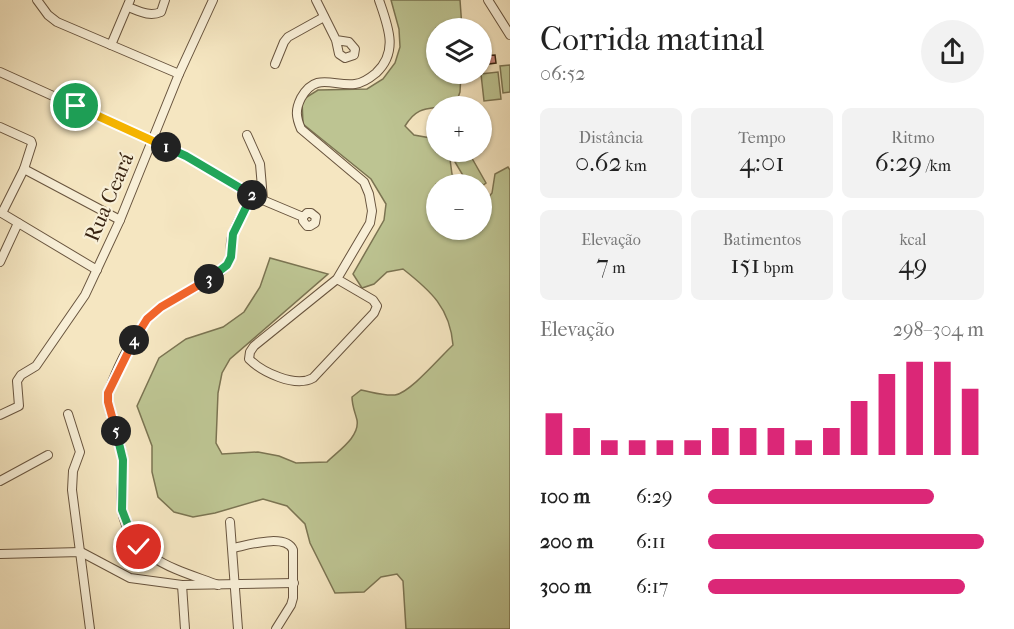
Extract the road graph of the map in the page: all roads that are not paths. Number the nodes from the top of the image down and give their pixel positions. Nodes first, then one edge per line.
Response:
1 (37, 0) edge
2 (165, 0) edge
3 (213, 0) edge
4 (315, 0) edge
5 (379, 0) edge
6 (488, 0) edge
7 (129, 3) edge
8 (324, 17) junction
9 (510, 35) edge
10 (336, 40) dead end
11 (111, 45) junction
12 (274, 64) dead end
13 (0, 72) edge
14 (179, 74) junction
15 (0, 127) edge
16 (247, 135) dead end
17 (152, 140) junction
18 (24, 169) junction
19 (253, 196) junction
20 (263, 199) junction
21 (1, 213) edge
22 (303, 217) dead end
23 (120, 220) junction
24 (18, 223) junction
25 (1, 259) edge
26 (97, 270) junction
27 (337, 279) junction
28 (68, 414) dead end
29 (0, 415) edge
30 (48, 455) dead end
31 (0, 481) edge
32 (230, 522) dead end
33 (233, 548) junction
34 (81, 552) junction
35 (0, 554) edge
36 (294, 583) junction
37 (182, 585) junction
38 (218, 585) junction
39 (235, 586) junction
40 (90, 629) edge
41 (185, 629) edge
42 (238, 629) edge
43 (276, 629) edge

1 - 11 street
2 - 7 street
3 - 14 street, Rua Ceará
4 - 8 street
5 - 27 street
6 - 9 street
7 - 11 street
8 - 10 street
8 - 12 street
11 - 14 street
13 - 17 street
14 - 17 street, Rua Ceará
15 - 18 street
16 - 20 street
17 - 19 street
17 - 23 street, Rua Ceará
18 - 21 street
18 - 23 street
19 - 20 street
19 - 38 street
20 - 22 street
21 - 24 street
23 - 26 street, Rua Ceará
24 - 25 street
24 - 26 street
26 - 29 street, Rua Ceará
27 - 27 street
28 - 34 street
30 - 31 street
32 - 33 street
33 - 36 street
33 - 39 street
34 - 35 street
34 - 37 street
34 - 40 street
36 - 39 street
36 - 43 street
37 - 38 street
37 - 41 street
38 - 39 street
39 - 42 street

